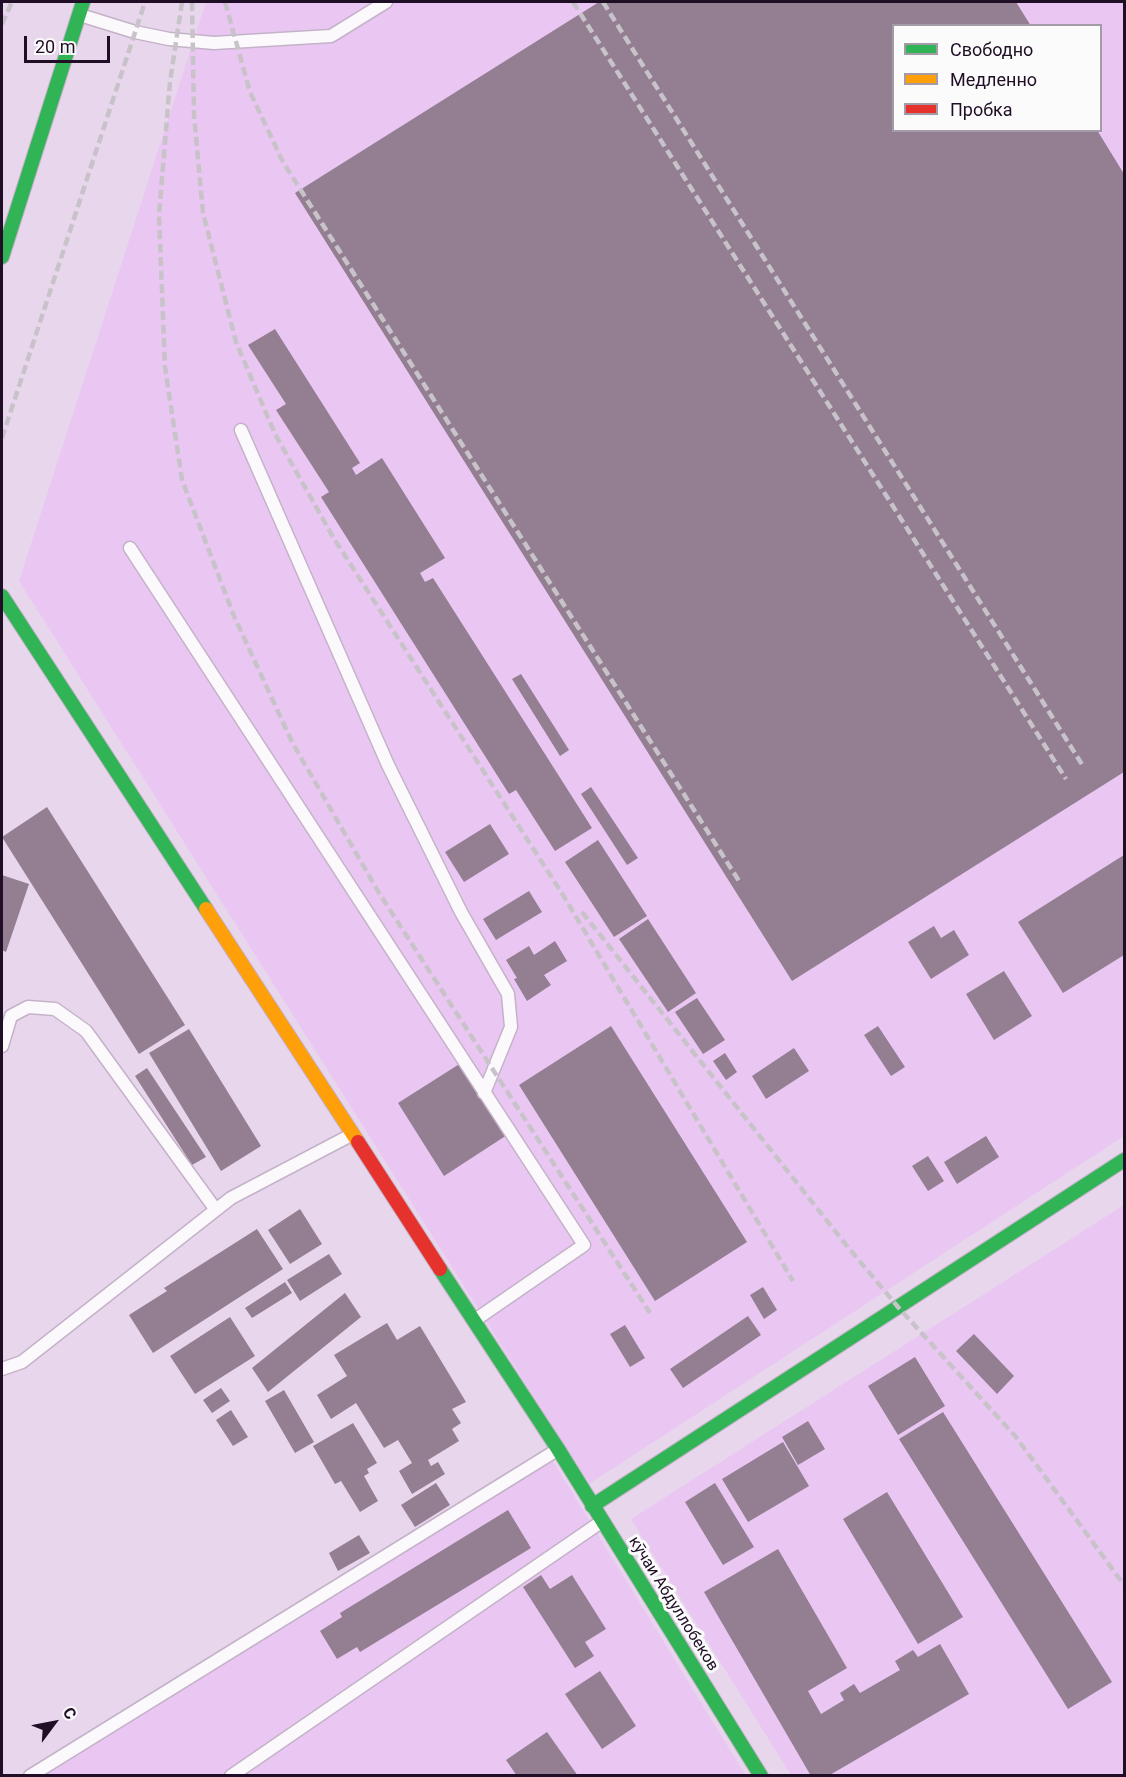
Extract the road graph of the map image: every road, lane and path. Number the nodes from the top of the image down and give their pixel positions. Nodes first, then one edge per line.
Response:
1 (386, 2) edge
2 (81, 8) edge
3 (2, 257) edge
4 (241, 430) dead end
5 (129, 548) dead end
6 (2, 596) edge
7 (2, 1046) edge
8 (484, 1092) junction
9 (352, 1134) junction
10 (1125, 1160) edge
11 (216, 1210) junction
12 (474, 1320) junction
13 (2, 1368) edge
14 (558, 1449) junction
15 (592, 1506) junction
16 (602, 1522) junction
17 (30, 1776) edge
18 (231, 1776) edge
19 (761, 1776) edge

1 - 2 lane
2 - 3 street
4 - 8 lane
5 - 8 lane
6 - 9 street, кӯчаи Абдуллобеков
7 - 11 lane
8 - 12 lane
9 - 11 lane
9 - 12 street, кӯчаи Абдуллобеков
10 - 15 street
11 - 13 lane
12 - 14 street, кӯчаи Абдуллобеков
14 - 15 street, кӯчаи Абдуллобеков
14 - 17 lane
15 - 16 street, кӯчаи Абдуллобеков
16 - 18 lane
16 - 19 street, кӯчаи Абдуллобеков

